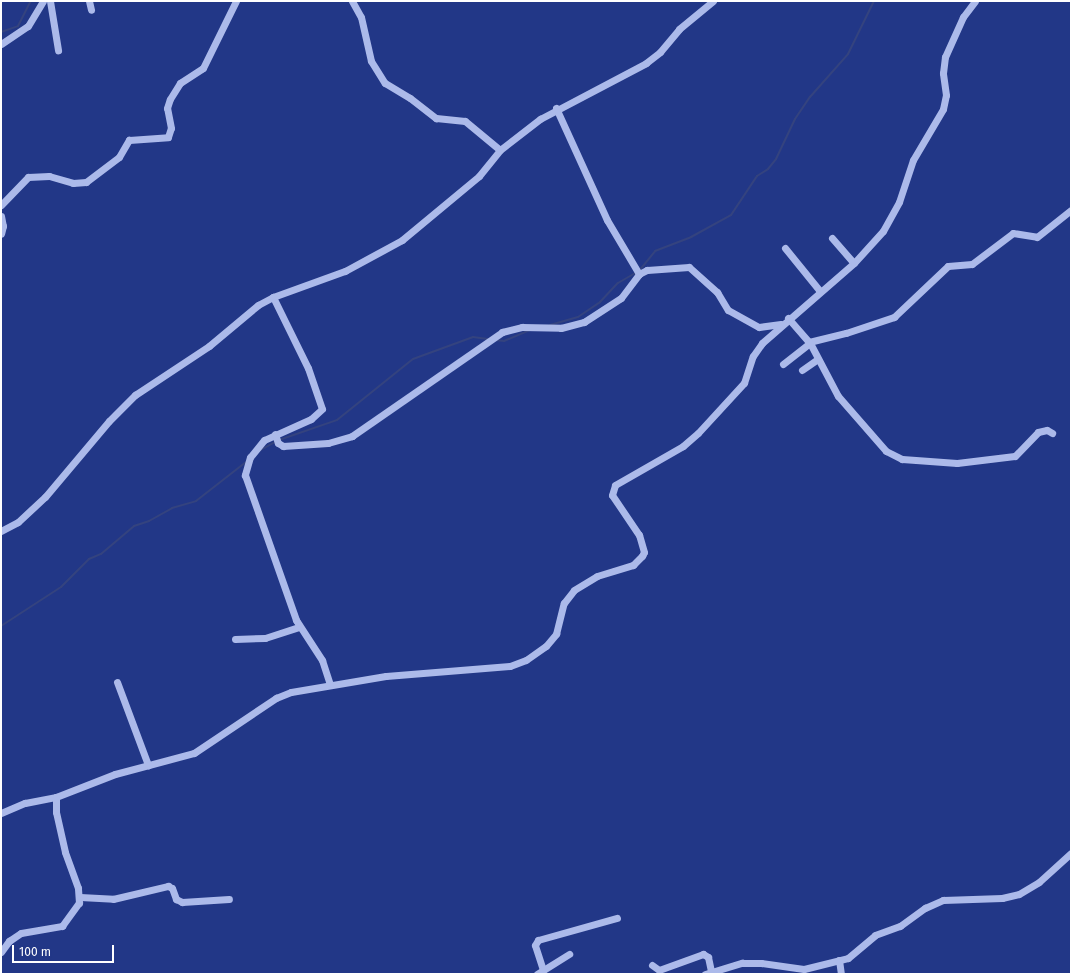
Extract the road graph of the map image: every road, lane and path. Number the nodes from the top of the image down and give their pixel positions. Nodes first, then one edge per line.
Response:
1 (89, 1) edge
2 (236, 1) edge
3 (352, 1) edge
4 (713, 1) edge
5 (975, 1) edge
6 (47, 2) edge
7 (91, 10) dead end
8 (1, 44) edge
9 (58, 50) dead end
10 (556, 108) junction
11 (500, 150) junction
12 (1, 205) edge
13 (1071, 210) edge
14 (1, 216) edge
15 (1, 234) edge
16 (832, 238) dead end
17 (785, 248) dead end
18 (854, 263) junction
19 (639, 274) junction
20 (820, 291) junction
21 (273, 297) junction
22 (786, 321) junction
23 (810, 342) junction
24 (818, 359) junction
25 (783, 364) dead end
26 (802, 370) dead end
27 (1052, 433) dead end
28 (275, 434) junction
29 (1, 531) edge
30 (299, 627) junction
31 (235, 639) dead end
32 (118, 682) dead end
33 (330, 684) junction
34 (148, 765) junction
35 (56, 798) junction
36 (1, 812) edge
37 (1071, 853) edge
38 (80, 897) junction
39 (229, 899) dead end
40 (617, 918) dead end
41 (1, 952) edge
42 (568, 954) dead end
43 (839, 960) junction
44 (652, 965) dead end
45 (540, 972) edge
46 (841, 972) edge
47 (708, 973) edge

1 - 7 street
2 - 12 street
3 - 11 street
4 - 10 street
5 - 18 street
6 - 8 street
6 - 9 street
10 - 11 street
10 - 19 street
11 - 21 street
13 - 23 street
14 - 15 street
16 - 18 street
17 - 20 street
18 - 20 street
19 - 22 street
19 - 28 street
20 - 22 street
21 - 28 street
21 - 29 street
22 - 23 street
22 - 33 street
23 - 24 street
23 - 25 street
24 - 26 street
24 - 27 street
28 - 30 street
30 - 31 street
30 - 33 street
32 - 34 street
33 - 34 street
34 - 35 street
35 - 36 street
35 - 38 street
37 - 43 street
38 - 39 street
38 - 41 street
40 - 45 street
42 - 45 street
43 - 46 street
43 - 47 street
44 - 47 street

